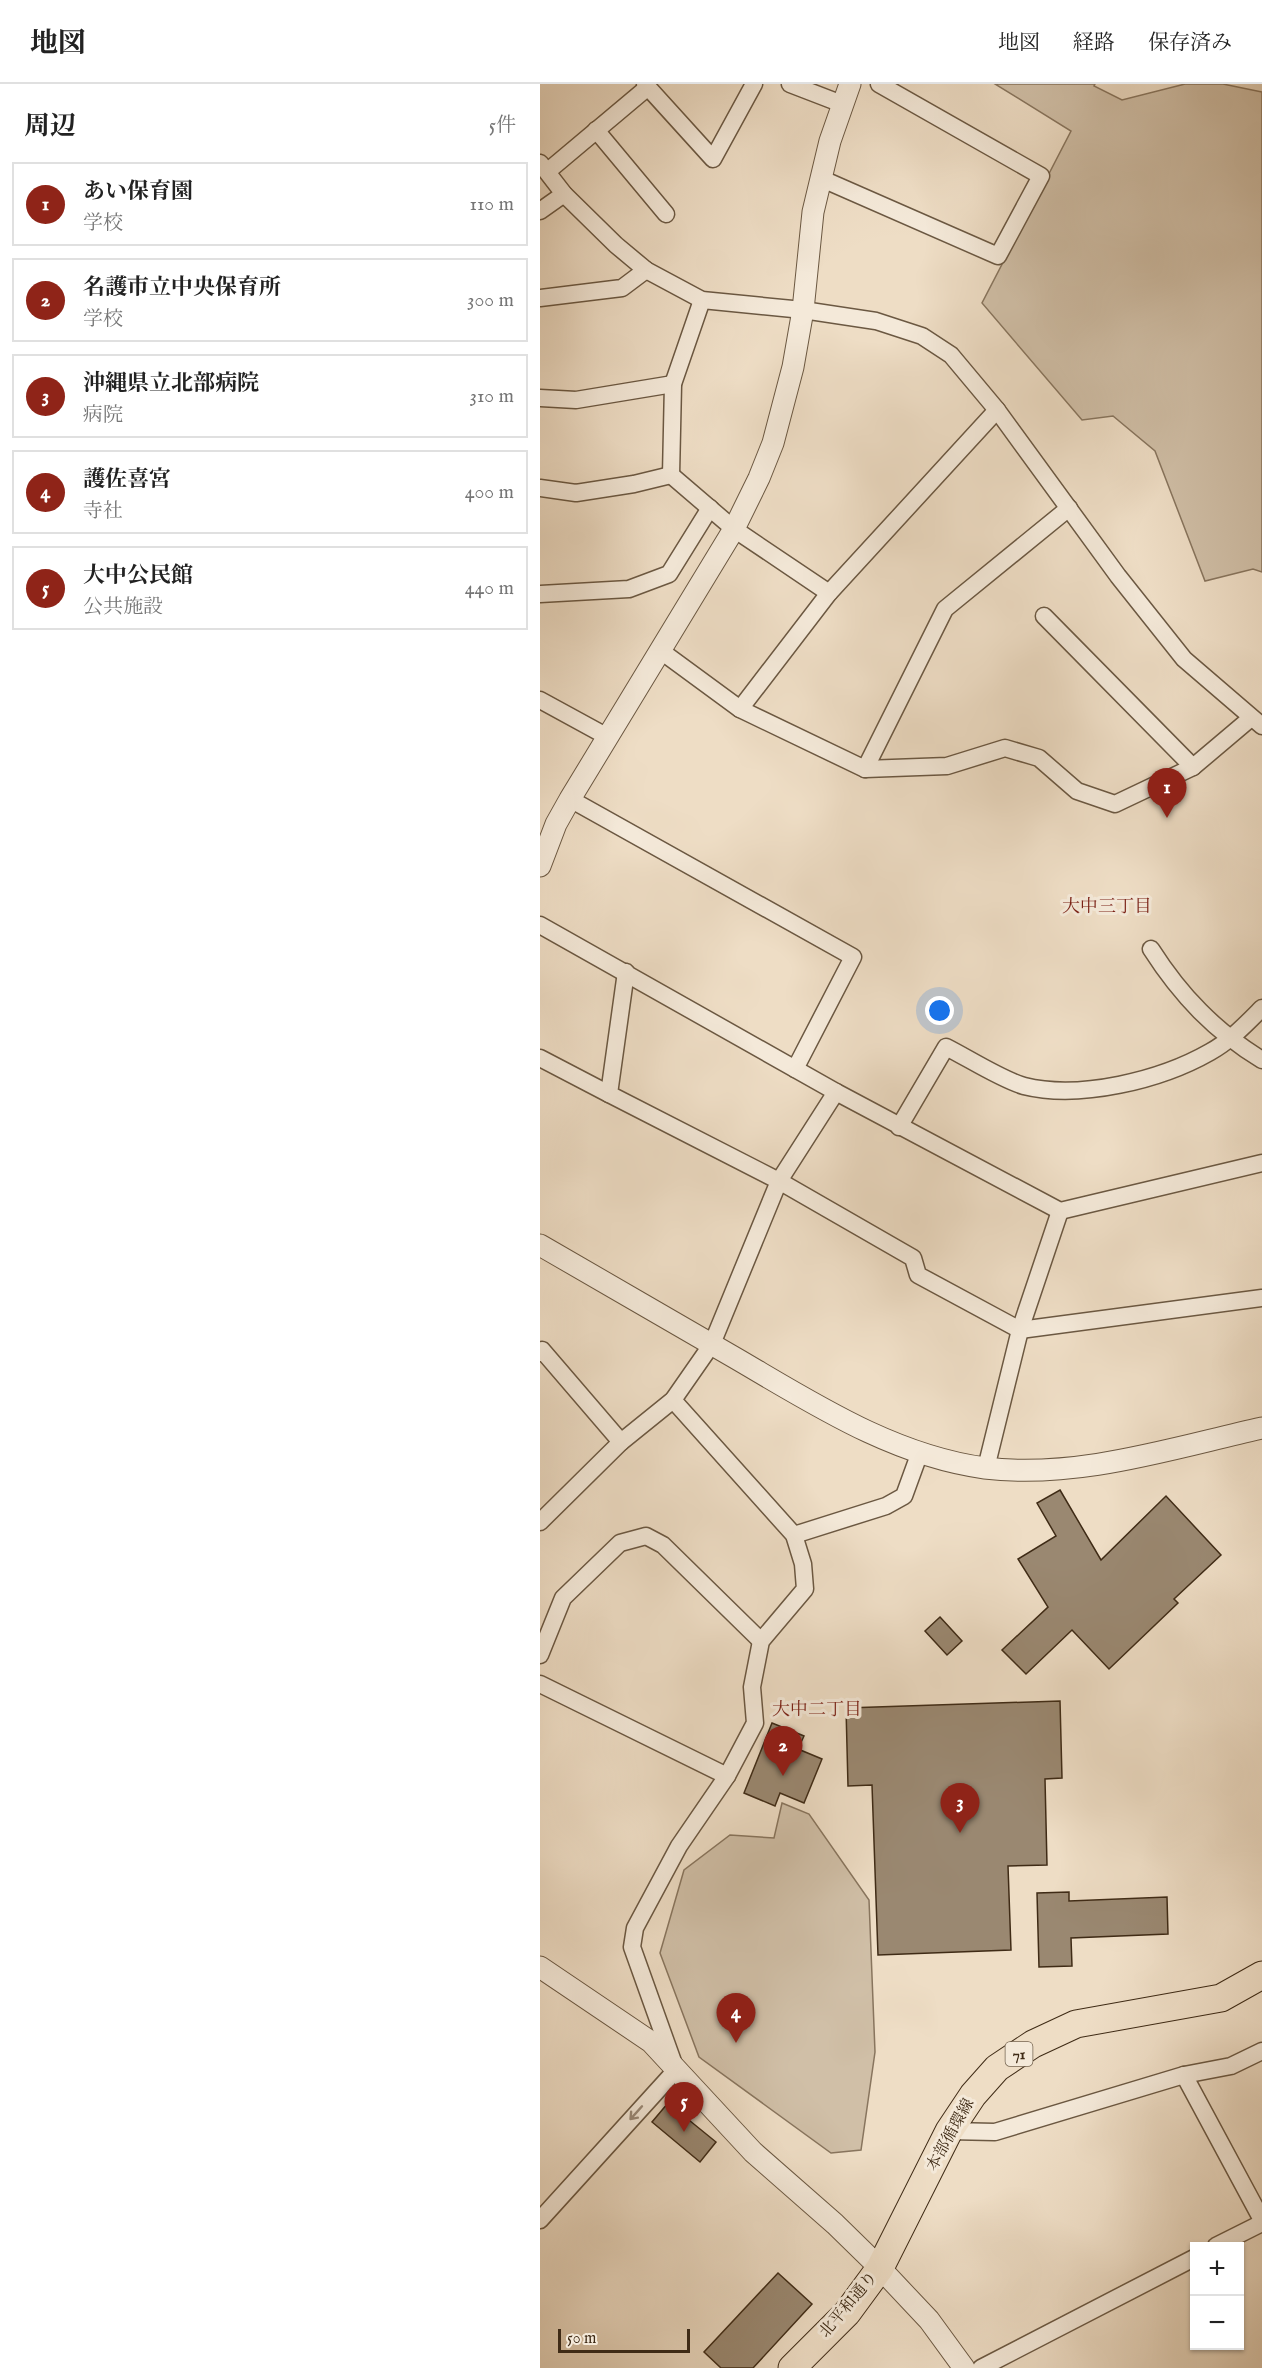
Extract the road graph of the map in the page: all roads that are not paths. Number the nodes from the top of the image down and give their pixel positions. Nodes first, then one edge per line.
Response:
1 (754, 84) edge
2 (790, 84) edge
3 (850, 84) edge
4 (879, 84) edge
5 (647, 85) edge
6 (842, 104) junction
7 (596, 130) junction
8 (544, 167) edge
9 (820, 178) junction
10 (564, 194) junction
11 (540, 211) edge
12 (666, 214) dead end
13 (646, 270) junction
14 (540, 298) edge
15 (702, 300) junction
16 (803, 310) junction
17 (673, 384) junction
18 (540, 398) edge
19 (997, 410) junction
20 (671, 475) junction
21 (540, 488) edge
22 (710, 508) junction
23 (1069, 508) junction
24 (734, 529) junction
25 (829, 593) junction
26 (540, 594) edge
27 (1044, 616) dead end
28 (661, 651) junction
29 (540, 700) edge
30 (740, 709) junction
31 (1256, 722) edge
32 (606, 736) junction
33 (1193, 767) junction
34 (865, 769) junction
35 (570, 799) junction
36 (540, 866) edge
37 (540, 925) edge
38 (1151, 949) dead end
39 (626, 972) junction
40 (1262, 1008) edge
41 (1229, 1040) junction
42 (540, 1058) edge
43 (1262, 1060) edge
44 (795, 1069) junction
45 (836, 1092) junction
46 (609, 1094) junction
47 (899, 1127) junction
48 (1262, 1163) edge
49 (779, 1181) junction
50 (1059, 1211) junction
51 (540, 1245) edge
52 (1262, 1299) edge
53 (1020, 1330) junction
54 (712, 1344) junction
55 (540, 1353) edge
56 (673, 1400) junction
57 (1262, 1428) edge
58 (621, 1442) junction
59 (920, 1452) junction
60 (986, 1468) junction
61 (540, 1522) edge
62 (794, 1535) junction
63 (761, 1641) junction
64 (540, 1654) edge
65 (540, 1684) edge
66 (727, 1776) junction
67 (540, 1967) edge
68 (1262, 1975) edge
69 (1262, 2051) edge
70 (676, 2070) junction
71 (1184, 2074) junction
72 (949, 2131) junction
73 (540, 2220) edge
74 (1262, 2222) edge
75 (1225, 2242) edge
76 (1190, 2260) edge
77 (880, 2268) junction
78 (792, 2368) edge
79 (964, 2368) edge
80 (981, 2368) edge

1 - 5 street
2 - 6 street
3 - 6 street
4 - 9 street
5 - 7 street
6 - 9 street
7 - 8 street
7 - 12 street
8 - 10 street
9 - 16 street
10 - 11 street
10 - 13 street
13 - 14 street
13 - 15 street
15 - 16 street
15 - 17 street
16 - 19 street
16 - 24 street
17 - 18 street
17 - 20 street
19 - 23 street
19 - 25 street
20 - 21 street
20 - 22 street
22 - 24 street
22 - 26 street
23 - 31 street
23 - 34 street
24 - 25 street
24 - 28 street
25 - 30 street
27 - 33 street
28 - 30 street
28 - 32 street
29 - 32 street
30 - 34 street
31 - 33 street
32 - 35 street
33 - 34 street
35 - 36 street
35 - 44 street
37 - 39 street
38 - 41 street
39 - 44 street
39 - 46 street
40 - 41 street
41 - 43 street
41 - 47 street
42 - 46 street
44 - 45 street
45 - 47 street
45 - 49 street
46 - 49 street
47 - 50 street
48 - 50 street
49 - 53 street
49 - 54 street
50 - 53 street
51 - 54 street
52 - 53 street
53 - 60 street
54 - 56 street
54 - 59 street
55 - 58 street
56 - 58 street
56 - 62 street
57 - 60 street
58 - 61 street
59 - 60 street
59 - 62 street
62 - 63 street
63 - 64 street
63 - 66 street
65 - 66 street
66 - 70 street
67 - 70 street
68 - 72 main road, 本部循環線 / 71
69 - 71 street
70 -> 73 street
70 - 77 street
71 - 72 street
71 - 74 street
72 - 77 main road, 本部循環線 / 71
74 - 75 street
76 - 80 street
77 - 78 main road, 北平和通り / 71
77 - 79 street

